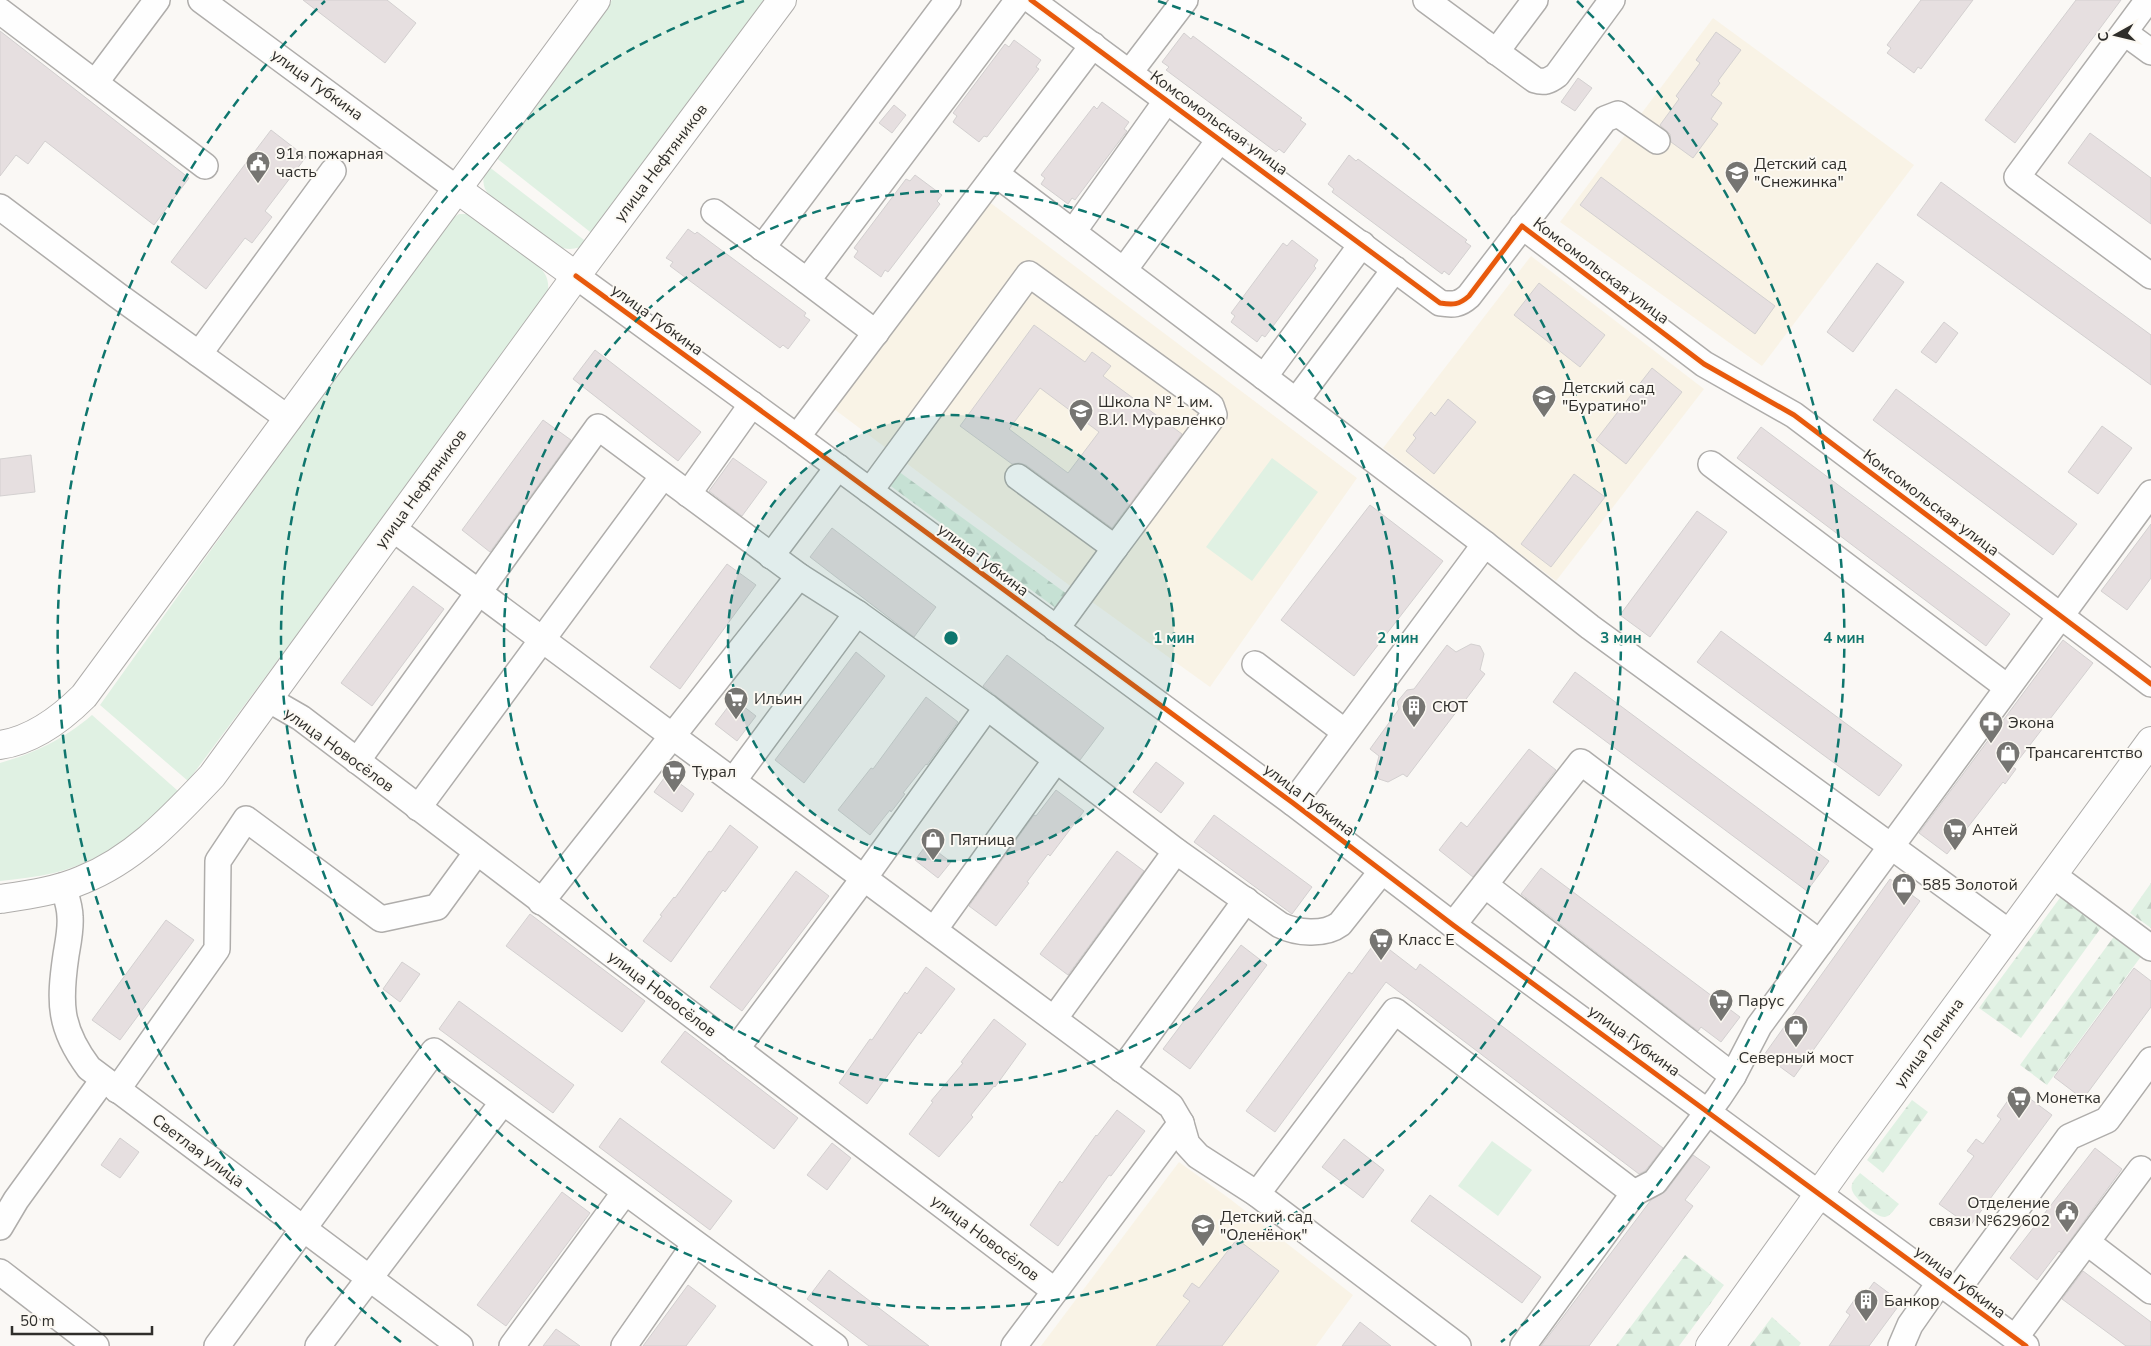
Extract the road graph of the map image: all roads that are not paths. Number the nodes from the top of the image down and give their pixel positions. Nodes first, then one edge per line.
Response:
1 (157, 0) edge
2 (201, 0) edge
3 (596, 0) edge
4 (782, 0) edge
5 (948, 0) edge
6 (1018, 0) edge
7 (1031, 0) edge
8 (1184, 0) edge
9 (1426, 0) edge
10 (1535, 0) edge
11 (1612, 0) edge
12 (2148, 0) edge
13 (0, 12) edge
14 (2125, 32) junction
15 (1093, 45) junction
16 (1496, 52) junction
17 (2151, 52) edge
18 (1130, 72) junction
19 (95, 84) junction
20 (1167, 100) junction
21 (1220, 139) junction
22 (1656, 142) dead end
23 (205, 166) dead end
24 (332, 171) dead end
25 (996, 174) junction
26 (457, 189) junction
27 (0, 207) edge
28 (714, 212) dead end
29 (1522, 226) junction
30 (1072, 232) junction
31 (1362, 244) junction
32 (762, 248) junction
33 (1395, 269) junction
34 (1124, 270) junction
35 (576, 276) junction
36 (2151, 276) edge
37 (807, 281) junction
38 (876, 332) junction
39 (199, 354) junction
40 (1264, 377) junction
41 (1296, 401) junction
42 (752, 404) junction
43 (289, 419) junction
44 (797, 437) junction
45 (1711, 464) dead end
46 (838, 467) junction
47 (663, 476) junction
48 (1018, 477) dead end
49 (870, 491) junction
50 (2151, 493) edge
51 (688, 494) junction
52 (392, 528) junction
53 (1485, 544) junction
54 (1115, 548) junction
55 (771, 556) junction
56 (799, 576) junction
57 (479, 592) junction
58 (857, 613) junction
59 (2060, 616) junction
60 (1056, 629) junction
61 (543, 639) junction
62 (1255, 664) dead end
63 (2151, 684) edge
64 (2007, 687) junction
65 (268, 699) junction
66 (987, 707) junction
67 (1345, 732) junction
68 (673, 736) junction
69 (2151, 741) edge
70 (0, 745) edge
71 (1056, 760) junction
72 (357, 761) junction
73 (733, 781) junction
74 (1293, 803) junction
75 (418, 808) junction
76 (1890, 846) junction
77 (1176, 851) junction
78 (477, 852) junction
79 (1382, 871) junction
80 (2053, 875) junction
81 (864, 878) junction
82 (1485, 885) junction
83 (63, 886) junction
84 (0, 899) edge
85 (1246, 900) junction
86 (541, 902) junction
87 (1453, 925) junction
88 (934, 930) junction
89 (2010, 933) junction
90 (1820, 943) junction
91 (2151, 948) edge
92 (1054, 1019) junction
93 (736, 1050) junction
94 (2151, 1060) edge
95 (1122, 1070) junction
96 (1733, 1076) junction
97 (110, 1085) junction
98 (503, 1102) junction
99 (1708, 1111) junction
100 (1181, 1123) junction
101 (2141, 1169) dead end
102 (625, 1192) junction
103 (1257, 1194) junction
104 (1634, 1194) junction
105 (1820, 1194) junction
106 (0, 1227) edge
107 (303, 1228) junction
108 (2088, 1243) junction
109 (695, 1244) junction
110 (0, 1272) edge
111 (369, 1278) junction
112 (1947, 1287) junction
113 (1055, 1291) junction
114 (2151, 1291) edge
115 (2021, 1342) edge
116 (827, 1344) edge
117 (96, 1346) edge
118 (216, 1346) edge
119 (318, 1346) edge
120 (460, 1346) edge
121 (512, 1346) edge
122 (624, 1346) edge
123 (1014, 1346) edge
124 (1458, 1346) edge
125 (1522, 1346) edge
126 (1710, 1346) edge
127 (1901, 1346) edge

1 - 19 street
2 - 26 street, улица Губкина
3 - 26 main road
4 - 35 main road, улица Нефтяников
5 - 32 street
6 - 37 street
7 - 15 street, Комсомольская улица
8 - 18 street
9 - 16 street
10 - 16 street
11 - 16 street
12 - 14 street
13 - 19 street
14 - 17 street
14 - 36 street
15 - 18 street, Комсомольская улица
15 - 25 street
18 - 20 street, Комсомольская улица
19 - 23 street
20 - 21 street, Комсомольская улица
20 - 30 street
21 - 31 street, Комсомольская улица
21 - 34 street
22 - 29 street
24 - 39 street
25 - 30 street
25 - 38 street
26 - 35 main road, улица Губкина
26 - 43 main road
27 - 39 street
28 - 32 street
29 - 33 street, Комсомольская улица
29 - 59 street, Комсомольская улица
30 - 34 street
31 - 33 street, Комсомольская улица
31 - 40 street
32 - 37 street
33 - 41 street
34 - 40 street
35 - 42 street, улица Губкина
35 - 52 main road, улица Нефтяников
37 - 38 street
38 - 44 street
39 - 43 street
40 - 41 street
41 - 53 street
42 - 44 street, улица Губкина
42 - 51 street
43 - 70 main road
44 - 46 street, улица Губкина
45 - 64 street
46 - 49 street, улица Губкина
46 - 55 street
47 - 51 street
47 - 57 street
47 - 61 street
48 - 54 street
49 - 54 street
49 - 60 street, улица Губкина
50 - 59 street
51 - 55 street
52 - 57 street
52 - 65 main road, улица Нефтяников
53 - 67 street
53 - 76 street
54 - 60 street
55 - 56 street
56 - 58 street
56 - 68 street
57 - 61 street
57 - 72 street
58 - 66 street
58 - 73 street
59 - 63 street, Комсомольская улица
59 - 64 street
60 - 74 street, улица Губкина
61 - 68 street
61 - 75 street
62 - 67 street
64 - 76 street
65 - 72 street, улица Новосёлов
65 - 83 main road, улица Нефтяников
66 - 71 street
66 - 81 street
67 - 74 street
68 - 73 street
68 - 86 street
69 - 80 main road, улица Ленина
71 - 77 street
71 - 88 street
72 - 75 street, улица Новосёлов
73 - 81 street
74 - 79 street, улица Губкина
75 - 78 street, улица Новосёлов
76 - 89 street
76 - 90 street
77 - 85 street
77 - 92 street
78 - 86 street, улица Новосёлов
78 - 97 street
79 - 85 street
79 - 87 street, улица Губкина
80 - 89 main road, улица Ленина
80 - 91 street
81 - 88 street
81 - 93 street
82 - 87 street
82 - 90 street
82 - 96 street
83 - 84 main road, улица Нефтяников
83 - 97 street, Светлая улица
85 - 95 street
86 - 93 street, улица Новосёлов
87 - 99 street, улица Губкина
88 - 92 street
89 - 105 main road, улица Ленина
90 - 96 street
92 - 95 street
93 - 113 street, улица Новосёлов
94 - 112 street
95 - 100 street
96 - 99 street
97 - 106 street
97 - 107 street, Светлая улица
98 - 102 street
98 - 107 street
98 - 111 street
99 - 104 street
99 - 105 street, улица Губкина
100 - 103 street
100 - 113 street
101 - 108 street
102 - 109 street
102 - 121 street
103 - 104 street
103 - 124 street
104 - 125 street
105 - 112 street, улица Губкина
105 - 126 main road, улица Ленина
107 - 111 street, Светлая улица
107 - 118 street
108 - 114 street
108 - 115 street
109 - 116 street
109 - 122 street
110 - 117 street
111 - 119 street
111 - 120 street, Светлая улица
112 - 115 street, улица Губкина
112 - 127 street
113 - 123 street

